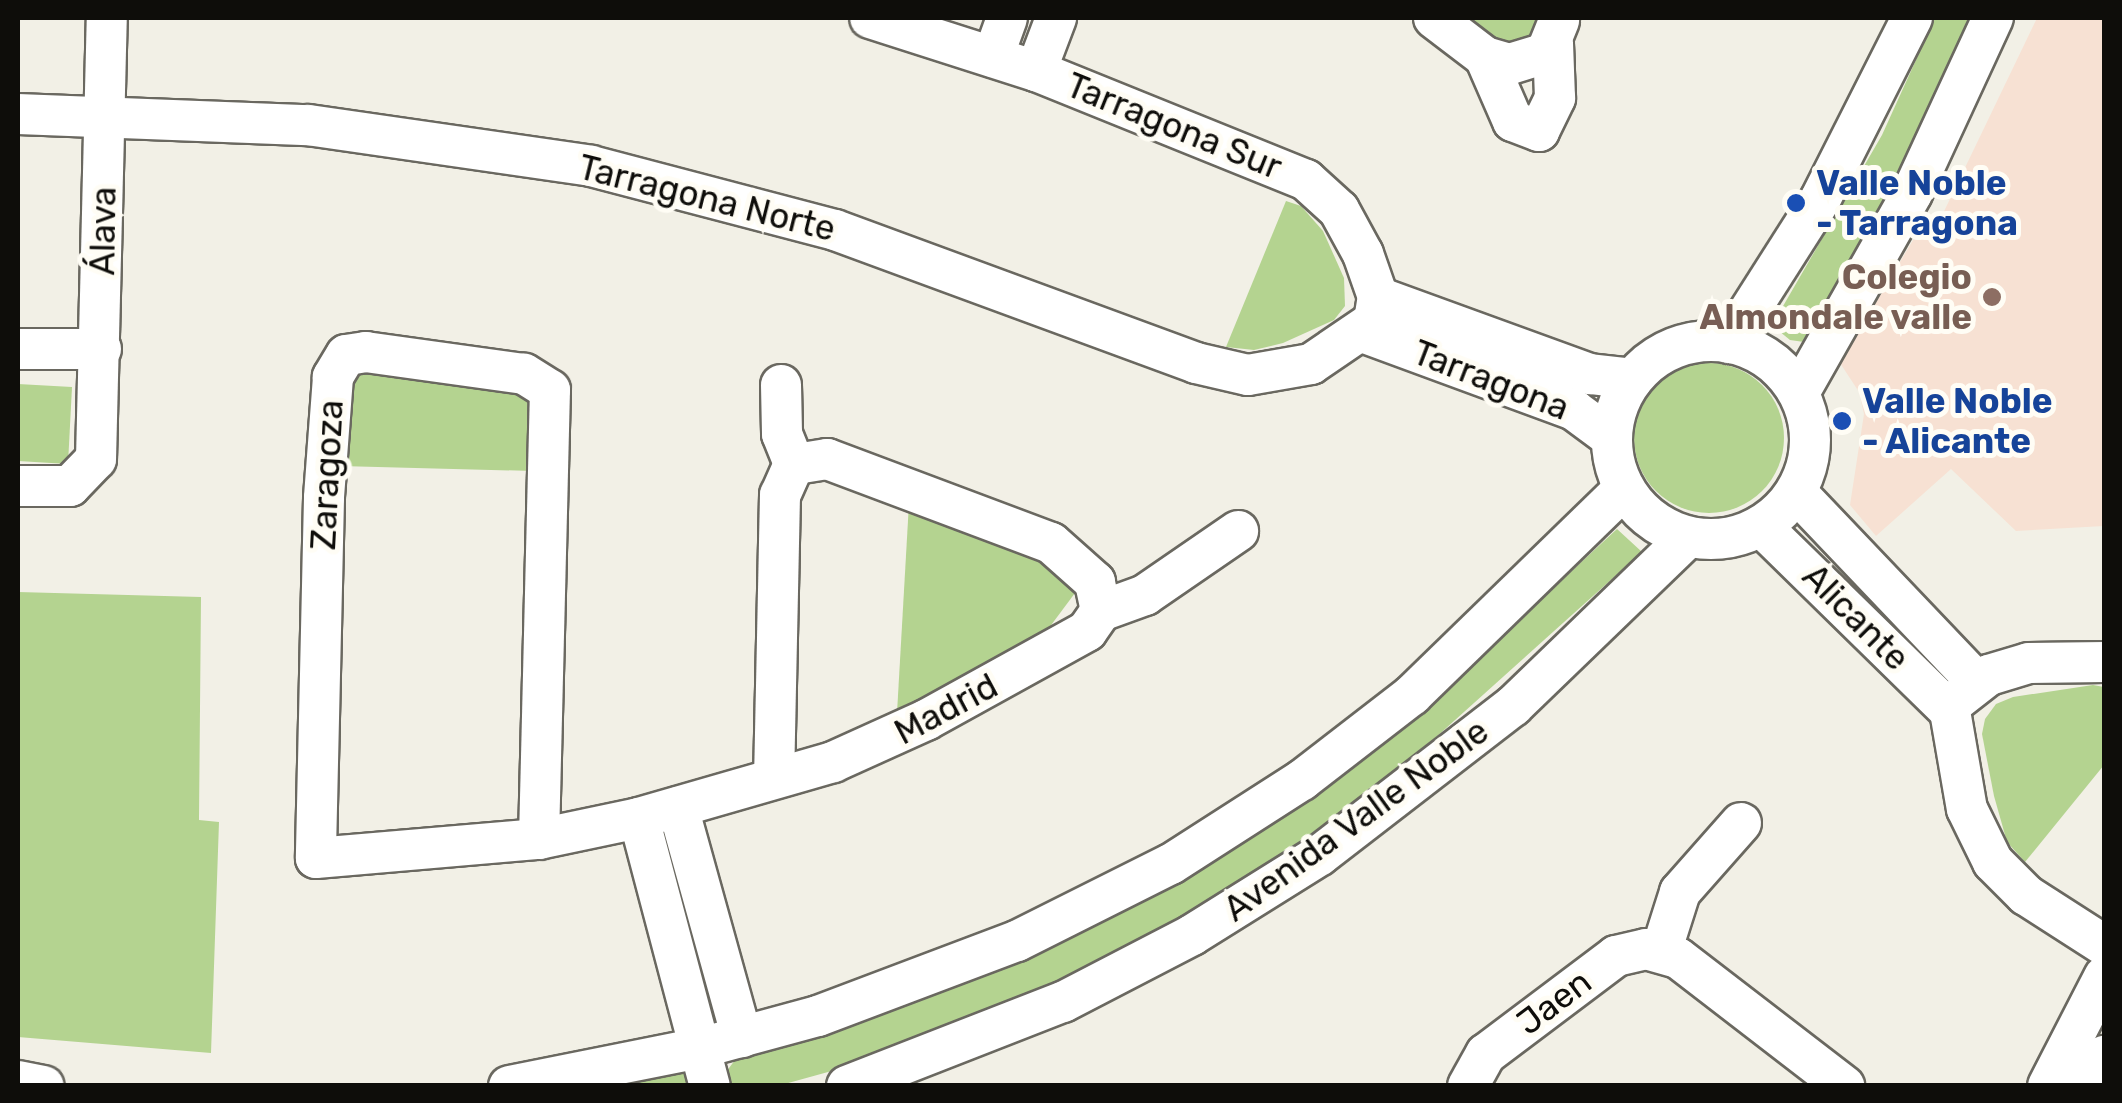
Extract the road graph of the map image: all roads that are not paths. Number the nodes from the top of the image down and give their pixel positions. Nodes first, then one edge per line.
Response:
1 (108, 18) edge
2 (870, 18) edge
3 (1007, 18) edge
4 (1056, 18) edge
5 (1434, 18) edge
6 (1912, 18) edge
7 (1993, 18) edge
8 (1557, 30) edge
9 (993, 56) junction
10 (1485, 57) junction
11 (1036, 71) junction
12 (106, 113) junction
13 (18, 114) edge
14 (1372, 315) junction
15 (1729, 343) junction
16 (18, 349) edge
17 (101, 349) junction
18 (1634, 379) junction
19 (781, 385) dead end
20 (1799, 394) junction
21 (1612, 438) junction
22 (794, 464) junction
23 (18, 486) edge
24 (1624, 489) junction
25 (1796, 492) junction
26 (1762, 526) junction
27 (1238, 532) dead end
28 (1688, 537) junction
29 (1101, 611) junction
30 (2104, 662) edge
31 (1977, 682) junction
32 (1950, 711) junction
33 (774, 778) junction
34 (678, 807) junction
35 (639, 818) junction
36 (1741, 823) dead end
37 (539, 839) junction
38 (2104, 945) edge
39 (1661, 952) junction
40 (2104, 977) edge
41 (742, 1038) junction
42 (2104, 1056) edge
43 (705, 1067) edge
44 (18, 1080) edge
45 (859, 1084) edge
46 (44, 1086) edge
47 (509, 1086) edge
48 (1468, 1086) edge
49 (1844, 1086) edge
50 (2048, 1086) edge
51 (2090, 1086) edge

1 - 12 street, Álava
2 - 9 street, Tarragona Sur
3 - 9 street
4 - 11 street
5 - 10 street
6 - 15 street
7 - 20 street
8 - 10 street
8 - 10 street
9 - 11 street, Tarragona Sur
11 - 14 street, Tarragona Sur
12 - 13 street, Tarragona Norte
12 - 14 street, Tarragona Norte
12 - 17 street, Álava
14 - 18 street, Tarragona
14 - 21 street, Tarragona
15 - 18 street
15 - 20 street
16 - 17 street
17 - 23 street, Álava
18 - 21 street
19 - 22 street
20 - 25 street
21 - 24 street
22 - 29 street
22 - 33 street
24 - 28 street
24 - 41 street, Avenida Valle Noble
25 - 26 street
25 - 31 street, Alicante
26 - 28 street
26 - 32 street, Alicante
27 - 29 street, Madrid
28 - 45 street, Avenida Valle Noble
29 - 33 street, Madrid
30 - 31 street
31 - 32 street
32 - 38 street
33 - 34 street, Madrid
34 - 35 street, Madrid
34 - 41 street
35 - 37 street, Zaragoza
35 - 43 street
36 - 39 street
37 - 37 street, Zaragoza
39 - 48 street, Jaen
39 - 49 street
40 - 50 street
41 - 43 street, Avenida Valle Noble
42 - 51 street
43 - 47 street, Avenida Valle Noble
44 - 46 street

